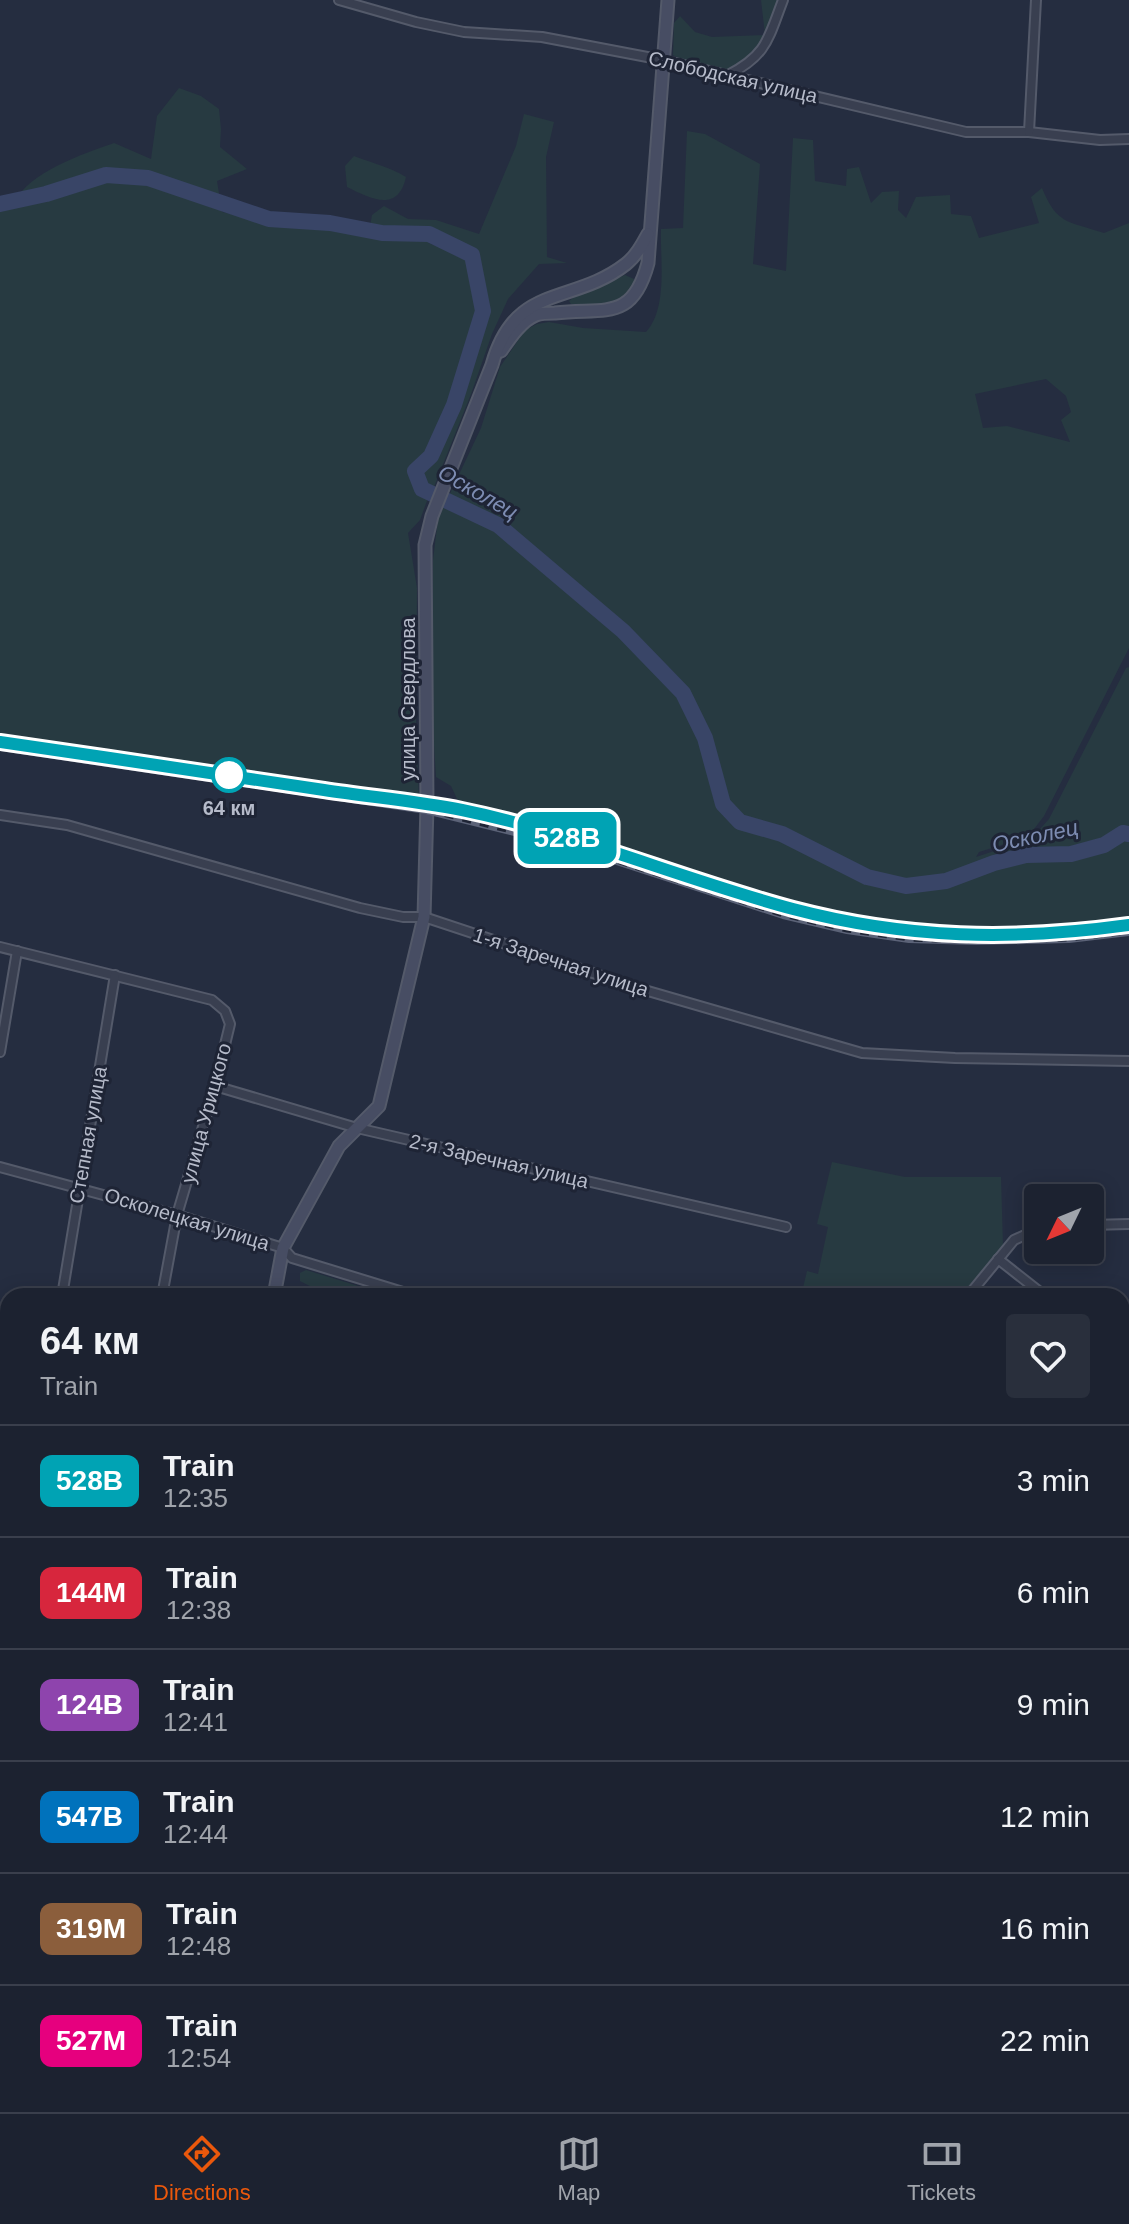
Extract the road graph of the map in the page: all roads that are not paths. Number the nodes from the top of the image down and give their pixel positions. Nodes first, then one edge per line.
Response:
1 (339, 0) edge
2 (668, 0) edge
3 (783, 0) edge
4 (1036, 0) edge
5 (663, 60) junction
6 (728, 75) junction
7 (1029, 132) junction
8 (1129, 139) edge
9 (648, 234) junction
10 (492, 365) junction
11 (0, 815) edge
12 (424, 917) junction
13 (0, 947) edge
14 (17, 951) junction
15 (115, 975) junction
16 (0, 1052) edge
17 (1129, 1061) edge
18 (215, 1086) junction
19 (357, 1128) junction
20 (0, 1167) edge
21 (79, 1187) junction
22 (177, 1215) junction
23 (1129, 1224) edge
24 (1104, 1225) edge
25 (786, 1227) dead end
26 (1024, 1235) edge
27 (283, 1248) junction
28 (998, 1259) junction
29 (63, 1288) edge
30 (163, 1288) edge
31 (276, 1288) edge
32 (390, 1288) edge
33 (974, 1288) edge
34 (1035, 1288) edge

1 - 5 street, Слободская улица
2 - 5 main road, улица Свердлова
3 - 6 street
4 - 7 street
5 - 6 street, Слободская улица
5 - 9 main road, улица Свердлова
6 - 7 street, Слободская улица
7 - 8 street, Слободская улица
9 - 10 main road, улица Свердлова
9 - 10 main road, улица Свердлова
10 - 12 main road, улица Свердлова
11 - 12 street, 1-я Заречная улица
12 - 17 street, 1-я Заречная улица
12 - 19 main road, улица Свердлова
13 - 14 street
14 - 15 street
14 - 16 street
15 - 18 street, улица Урицкого
15 - 21 street, Степная улица
18 - 19 street, 2-я Заречная улица
18 - 22 street, улица Урицкого
19 - 25 street, 2-я Заречная улица
19 - 27 main road, улица Свердлова
20 - 21 street, Осколецкая улица
21 - 22 street, Осколецкая улица
21 - 29 street, Степная улица
22 - 27 street, Осколецкая улица
22 - 30 street, улица Урицкого
23 - 24 street
26 - 28 street
27 - 31 main road, улица Свердлова
27 - 32 street, Осколецкая улица
28 - 33 street
28 - 34 street

